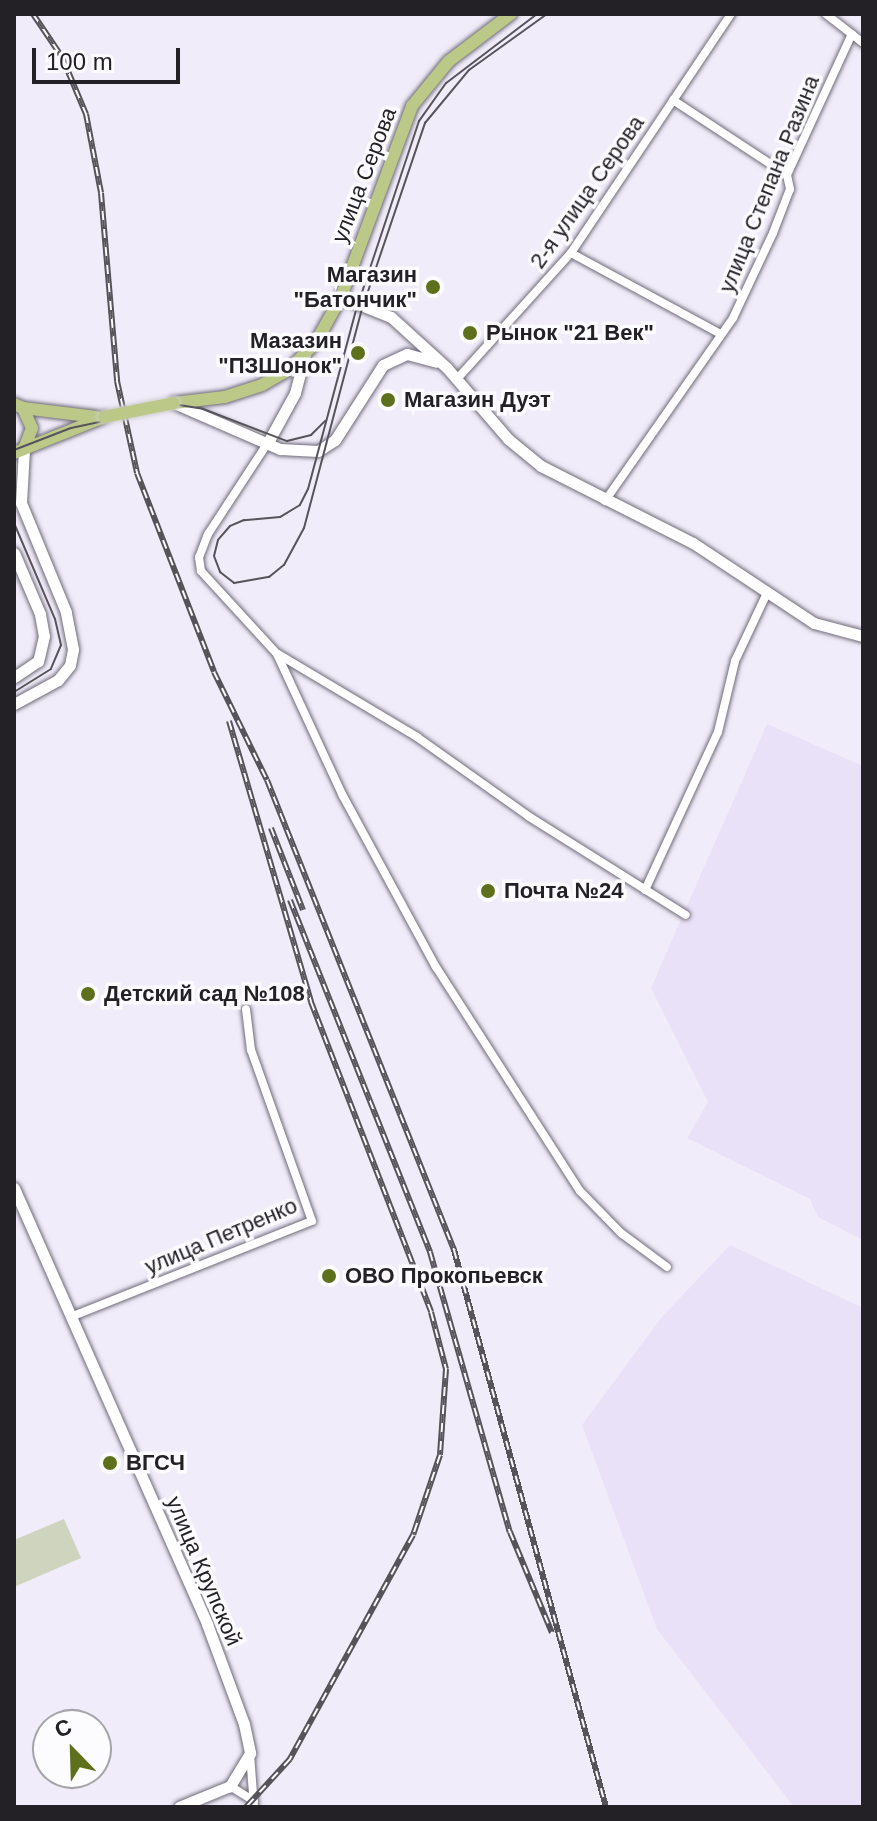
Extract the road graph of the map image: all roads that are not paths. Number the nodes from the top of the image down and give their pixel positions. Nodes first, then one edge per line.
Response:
1 (511, 14) edge
2 (731, 14) edge
3 (826, 14) edge
4 (852, 34) junction
5 (863, 43) edge
6 (673, 100) junction
7 (787, 175) junction
8 (571, 253) junction
9 (341, 297) junction
10 (719, 333) junction
11 (305, 353) junction
12 (444, 365) junction
13 (457, 379) junction
14 (174, 403) junction
15 (18, 406) edge
16 (104, 417) junction
17 (267, 444) junction
18 (19, 451) edge
19 (604, 501) junction
20 (14, 553) edge
21 (766, 595) junction
22 (863, 636) edge
23 (277, 654) junction
24 (14, 677) edge
25 (14, 704) edge
26 (645, 890) junction
27 (686, 915) dead end
28 (246, 1009) dead end
29 (14, 1188) edge
30 (667, 1267) dead end
31 (73, 1316) junction
32 (250, 1753) junction
33 (230, 1786) junction
34 (254, 1804) edge
35 (179, 1807) edge

1 - 9 main road, улица Серова
2 - 6 street, 2-я улица Серова
3 - 4 street
4 - 5 street
4 - 7 street, улица Степана Разина
6 - 7 street
6 - 8 street, 2-я улица Серова
7 - 10 street, улица Степана Разина
8 - 10 street
8 - 13 street, 2-я улица Серова
9 - 11 main road, улица Серова
9 - 12 main road
10 - 19 street, улица Степана Разина
11 - 14 main road, улица Серова
11 - 17 main road
12 - 13 main road
12 - 17 main road
13 - 19 main road
14 - 16 main road, улица Серова, bridge
14 - 17 main road
15 - 16 main road
15 - 18 main road
16 - 18 main road
17 - 23 street
18 - 25 main road
19 - 21 main road
20 - 24 main road
21 - 22 main road
21 - 26 street
23 - 26 street
23 - 30 street
26 - 27 street
28 - 31 street, улица Петренко
29 - 31 main road, улица Крупской
31 - 32 main road, улица Крупской
32 - 33 main road
32 - 34 street
33 - 34 street
33 - 35 main road

